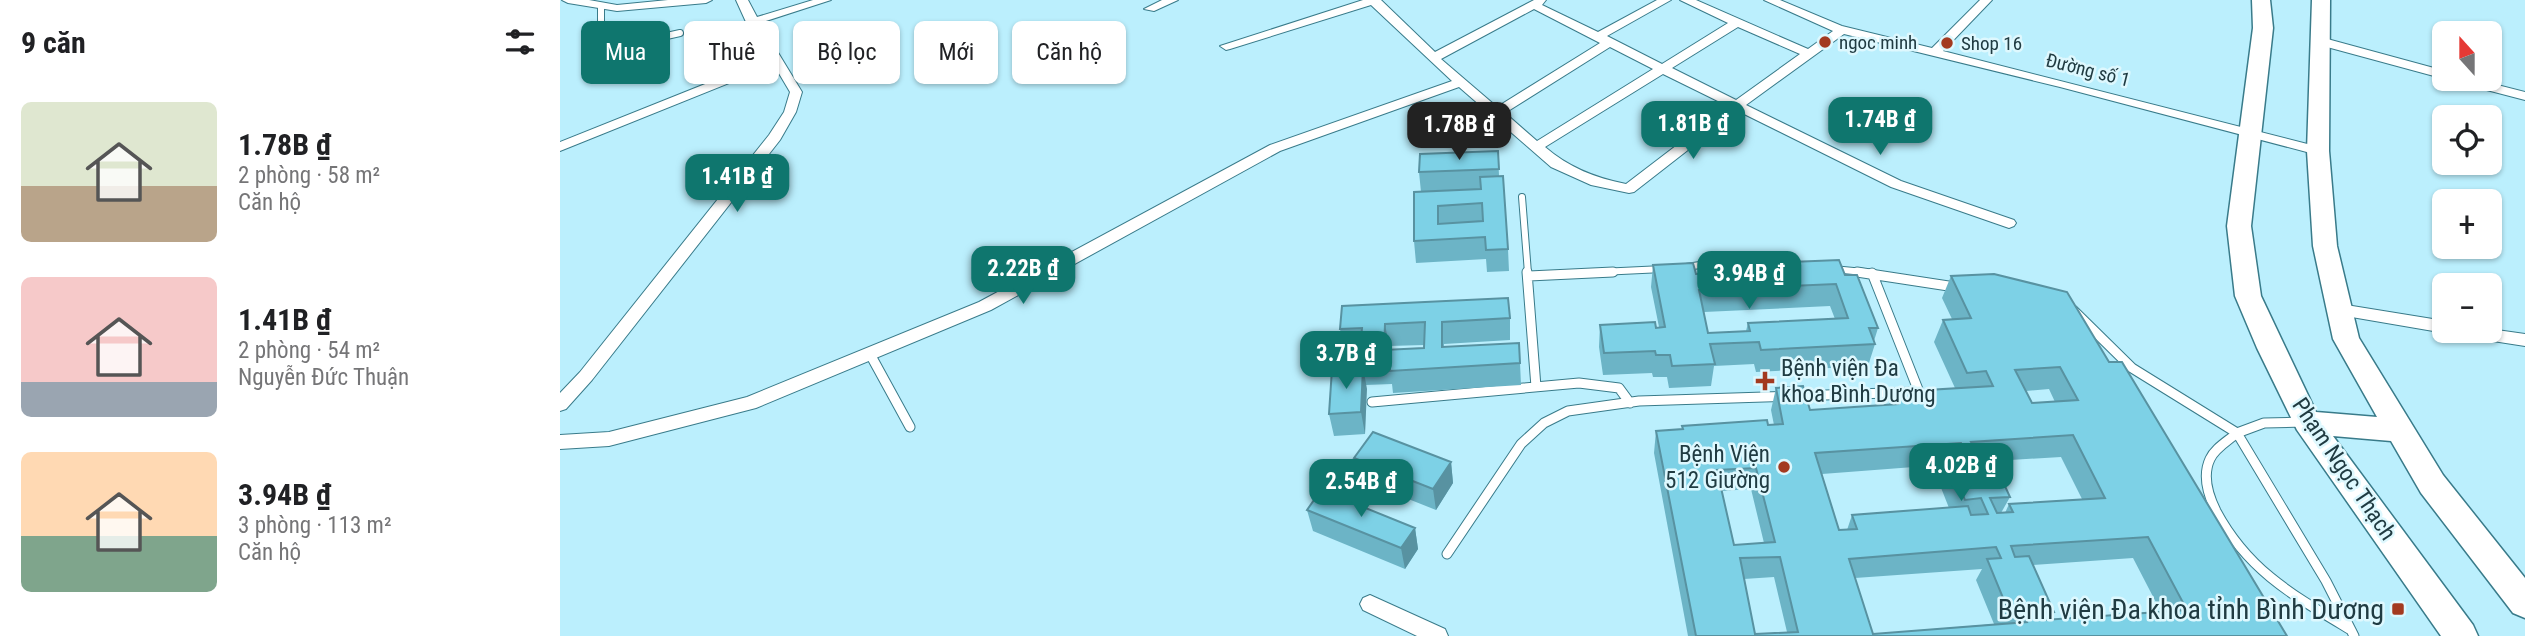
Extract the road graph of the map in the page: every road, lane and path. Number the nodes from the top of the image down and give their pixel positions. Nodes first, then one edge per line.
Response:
1 (568, 0) edge
2 (706, 0) edge
3 (742, 0) edge
4 (825, 0) edge
5 (1172, 0) edge
6 (1374, 0) edge
7 (1665, 0) edge
8 (1686, 0) edge
9 (1770, 0) edge
10 (1986, 0) edge
11 (2261, 0) edge
12 (2321, 0) edge
13 (1539, 3) edge
14 (601, 7) junction
15 (1150, 9) dead end
16 (752, 21) edge
17 (755, 21) edge
18 (1736, 23) junction
19 (1842, 30) junction
20 (680, 33) dead end
21 (1602, 40) junction
22 (2320, 41) junction
23 (1226, 46) dead end
24 (1934, 53) junction
25 (1810, 54) junction
26 (1435, 57) junction
27 (779, 61) edge
28 (1662, 69) junction
29 (2432, 71) edge
30 (1461, 82) junction
31 (716, 84) edge
32 (2502, 90) edge
33 (2525, 96) edge
34 (1736, 106) junction
35 (1496, 113) junction
36 (2249, 131) junction
37 (560, 147) edge
38 (1536, 147) junction
39 (2318, 151) junction
40 (1522, 197) dead end
41 (2009, 223) dead end
42 (1774, 265) edge
43 (1823, 268) edge
44 (1872, 273) junction
45 (1530, 276) junction
46 (1962, 288) edge
47 (2060, 304) edge
48 (2340, 310) junction
49 (2432, 325) edge
50 (2502, 336) edge
51 (2525, 340) edge
52 (870, 354) junction
53 (1536, 387) junction
54 (1373, 402) dead end
55 (1630, 403) junction
56 (560, 404) edge
57 (2307, 422) junction
58 (910, 427) dead end
59 (2399, 430) junction
60 (2237, 433) junction
61 (560, 442) edge
62 (1447, 554) dead end
63 (2525, 603) edge
64 (1370, 604) dead end
65 (2353, 633) edge
66 (1438, 636) edge
67 (2461, 636) edge

1 - 14 street
2 - 14 street
3 - 16 street
4 - 17 street
5 - 15 street
6 - 23 street
6 - 26 street
7 - 21 street
8 - 18 street
9 - 19 street, Đường số 1
10 - 24 street
11 - 36 main road, Phạm Ngọc Thạch
12 - 22 main road
13 - 21 street
13 - 26 street
14 - 20 lane
18 - 25 street
18 - 28 street
19 - 24 street, Đường số 1
19 - 25 street
21 - 28 street
21 - 35 street
22 - 29 street
22 - 39 main road
24 - 36 street, Đường số 1
25 - 34 street
26 - 30 street
27 - 56 street
28 - 34 street
28 - 38 street
30 - 35 street
30 - 52 street
31 - 37 street
32 - 33 street
34 - 38 street
34 - 41 street
35 - 38 street
36 - 39 street, Đường số 1
36 - 57 main road, Phạm Ngọc Thạch
39 - 48 main road
40 - 45 lane
42 - 45 lane
43 - 44 lane
44 - 46 lane
44 - 55 lane
45 - 53 lane
47 - 60 lane
48 - 49 street
48 - 59 main road
50 - 51 street
52 - 58 lane
52 - 61 street
53 - 54 lane
53 - 55 lane
55 - 62 lane
57 - 59 main road
57 - 60 lane
57 - 67 main road, Phạm Ngọc Thạch
59 - 63 main road
60 - 65 lane
60 - 65 lane
64 - 66 street

